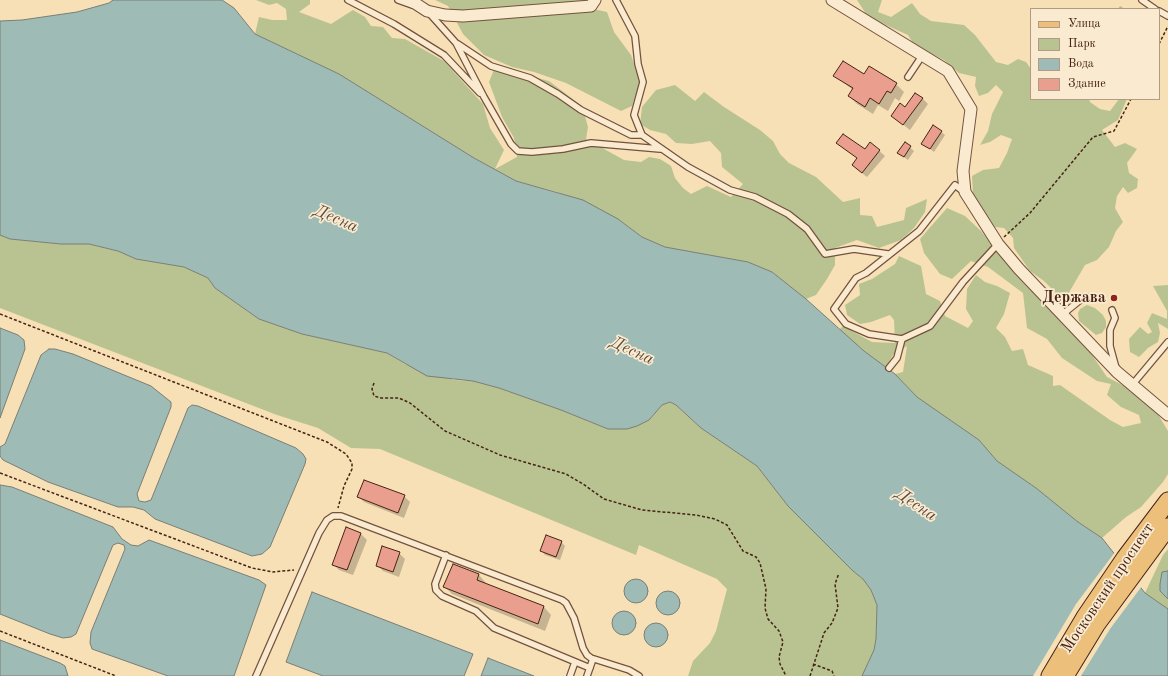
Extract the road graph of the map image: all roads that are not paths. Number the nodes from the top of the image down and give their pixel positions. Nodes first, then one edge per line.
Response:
1 (348, 0) edge
2 (398, 0) edge
3 (410, 0) edge
4 (595, 0) edge
5 (616, 0) edge
6 (832, 0) edge
7 (1142, 0) edge
8 (1154, 8) edge
9 (427, 10) junction
10 (456, 43) junction
11 (922, 56) junction
12 (908, 77) dead end
13 (484, 97) junction
14 (642, 135) junction
15 (661, 149) junction
16 (965, 192) junction
17 (998, 244) junction
18 (888, 254) junction
19 (1101, 299) dead end
20 (1112, 310) dead end
21 (1063, 314) junction
22 (902, 339) junction
23 (1168, 342) edge
24 (890, 368) dead end
25 (1117, 372) junction
26 (1132, 385) junction
27 (1168, 415) edge
28 (1168, 501) edge
29 (1168, 527) edge
30 (446, 555) junction
31 (593, 659) junction
32 (575, 662) junction
33 (590, 668) junction
34 (256, 676) edge
35 (570, 676) edge
36 (587, 676) edge
37 (639, 676) edge
38 (1050, 676) edge
39 (1065, 676) edge

1 - 13 lane
2 - 9 lane
3 - 9 street
4 - 9 street
5 - 14 lane
6 - 11 street
7 - 8 lane
9 - 10 lane
10 - 13 lane
10 - 14 lane
11 - 12 lane
11 - 16 street
13 - 15 lane
14 - 15 lane
15 - 18 lane
16 - 17 street
16 - 18 lane
17 - 21 street
17 - 22 lane
18 - 22 lane
19 - 21 lane
20 - 25 lane
21 - 25 street
22 - 24 lane
23 - 26 lane
25 - 26 street
26 - 27 street
28 - 38 main road, Московский проспект
29 - 39 main road, Московский проспект
30 - 31 lane
30 - 32 lane
30 - 34 lane
31 - 33 lane
31 - 37 lane
32 - 33 lane
32 - 35 lane
33 - 36 lane

